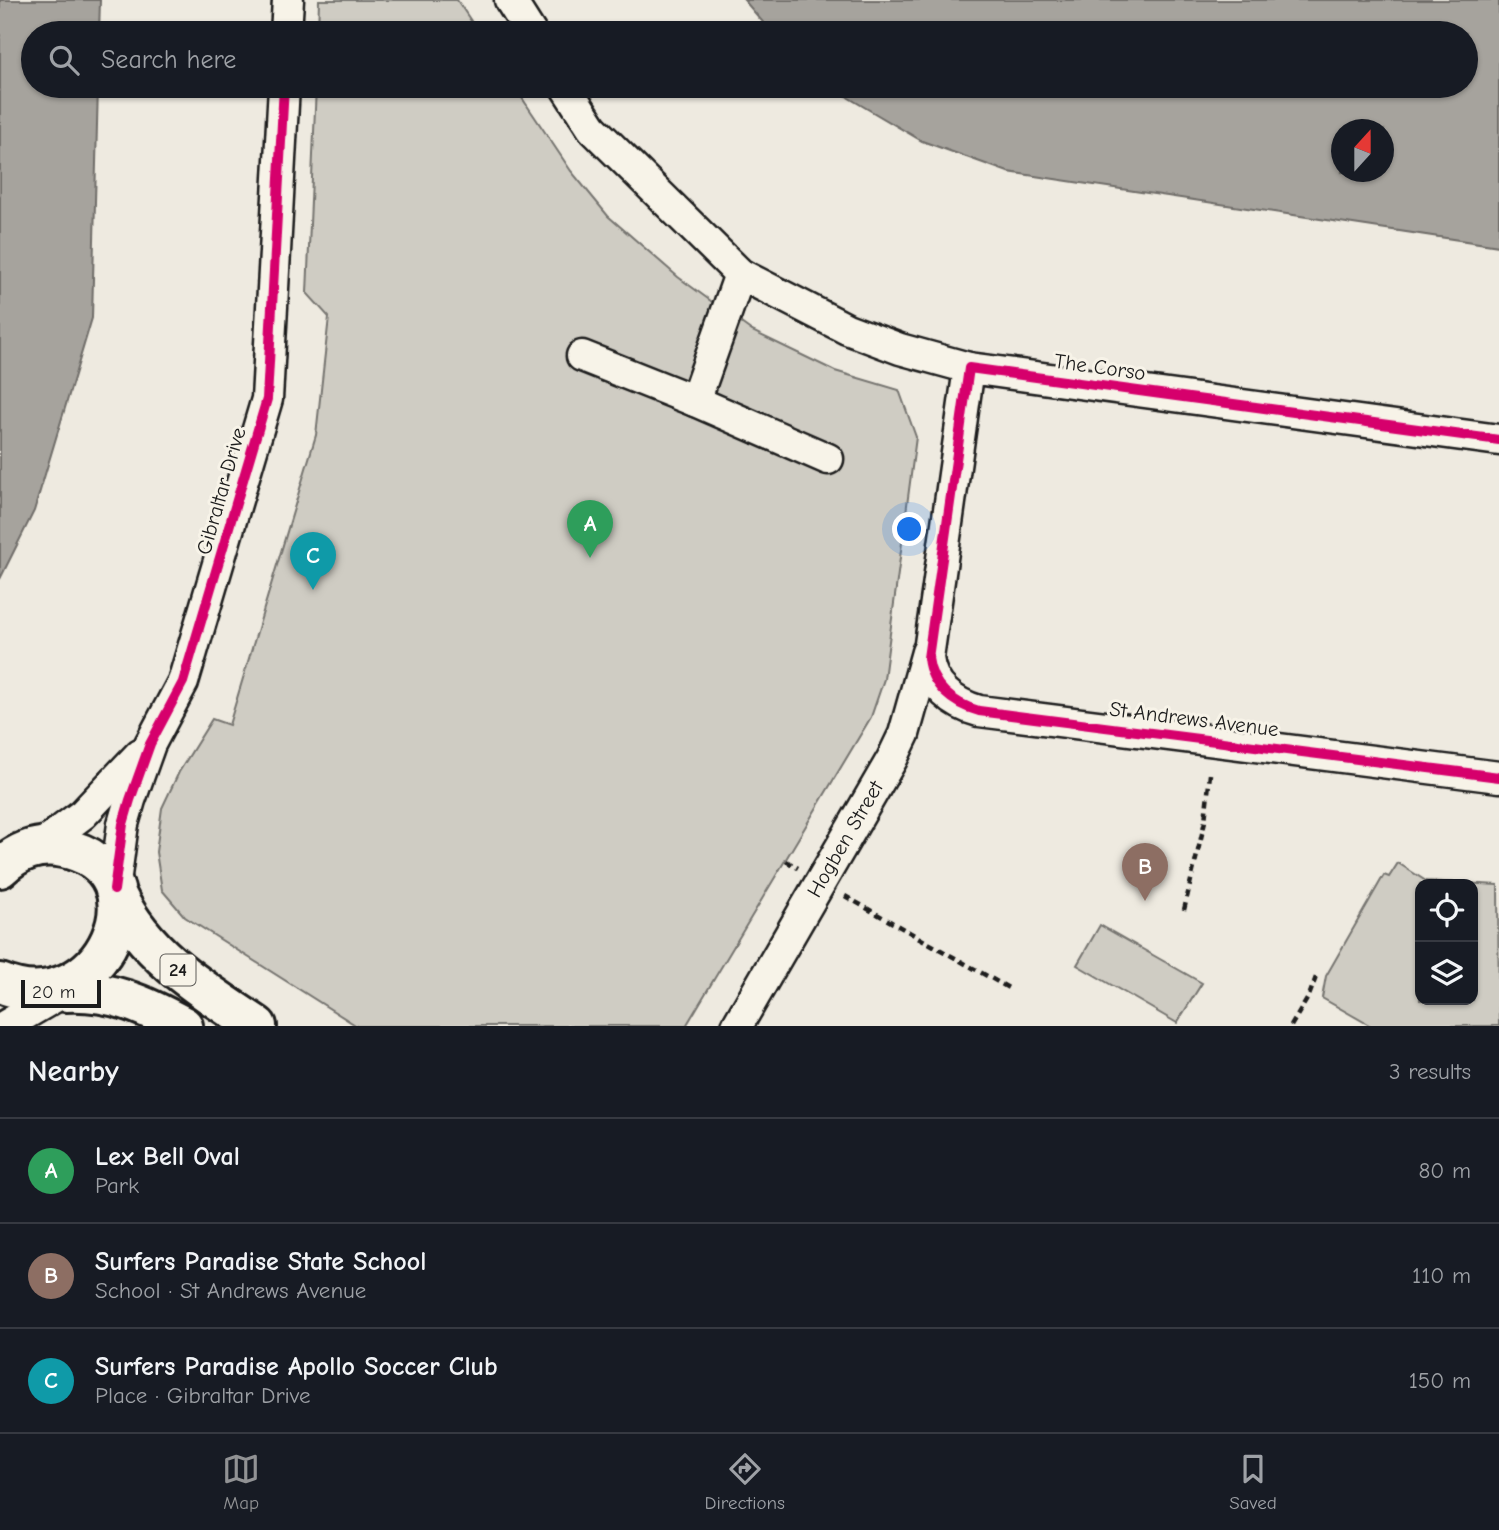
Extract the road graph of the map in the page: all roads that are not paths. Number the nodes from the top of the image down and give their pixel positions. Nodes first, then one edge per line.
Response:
1 (288, 0) edge
2 (510, 0) edge
3 (287, 21) edge
4 (523, 21) edge
5 (283, 98) edge
6 (573, 98) edge
7 (740, 274) junction
8 (582, 356) dead end
9 (969, 368) junction
10 (695, 401) junction
11 (1499, 440) edge
12 (828, 459) dead end
13 (930, 641) junction
14 (150, 744) junction
15 (1499, 777) edge
16 (24, 847) edge
17 (0, 868) edge
18 (116, 893) junction
19 (0, 983) edge
20 (62, 994) junction
21 (5, 1026) edge
22 (183, 1026) edge
23 (257, 1026) edge
24 (737, 1026) edge

1 - 3 street
2 - 4 street
5 - 14 street, Gibraltar Drive
6 - 7 street, The Corso
7 - 9 street, The Corso
7 - 10 street
8 - 10 street
9 - 11 street, The Corso
9 - 13 street
10 - 12 street
13 - 15 street, St Andrews Avenue
13 - 24 street, Hogben Street
14 - 16 street, Gibraltar Drive
14 - 18 street, Gibraltar Drive
16 - 17 main road
16 - 18 main road, 24
18 - 20 main road
18 - 23 main road, 24
19 - 20 main road, 24
20 - 21 street
20 - 22 main road, 24

